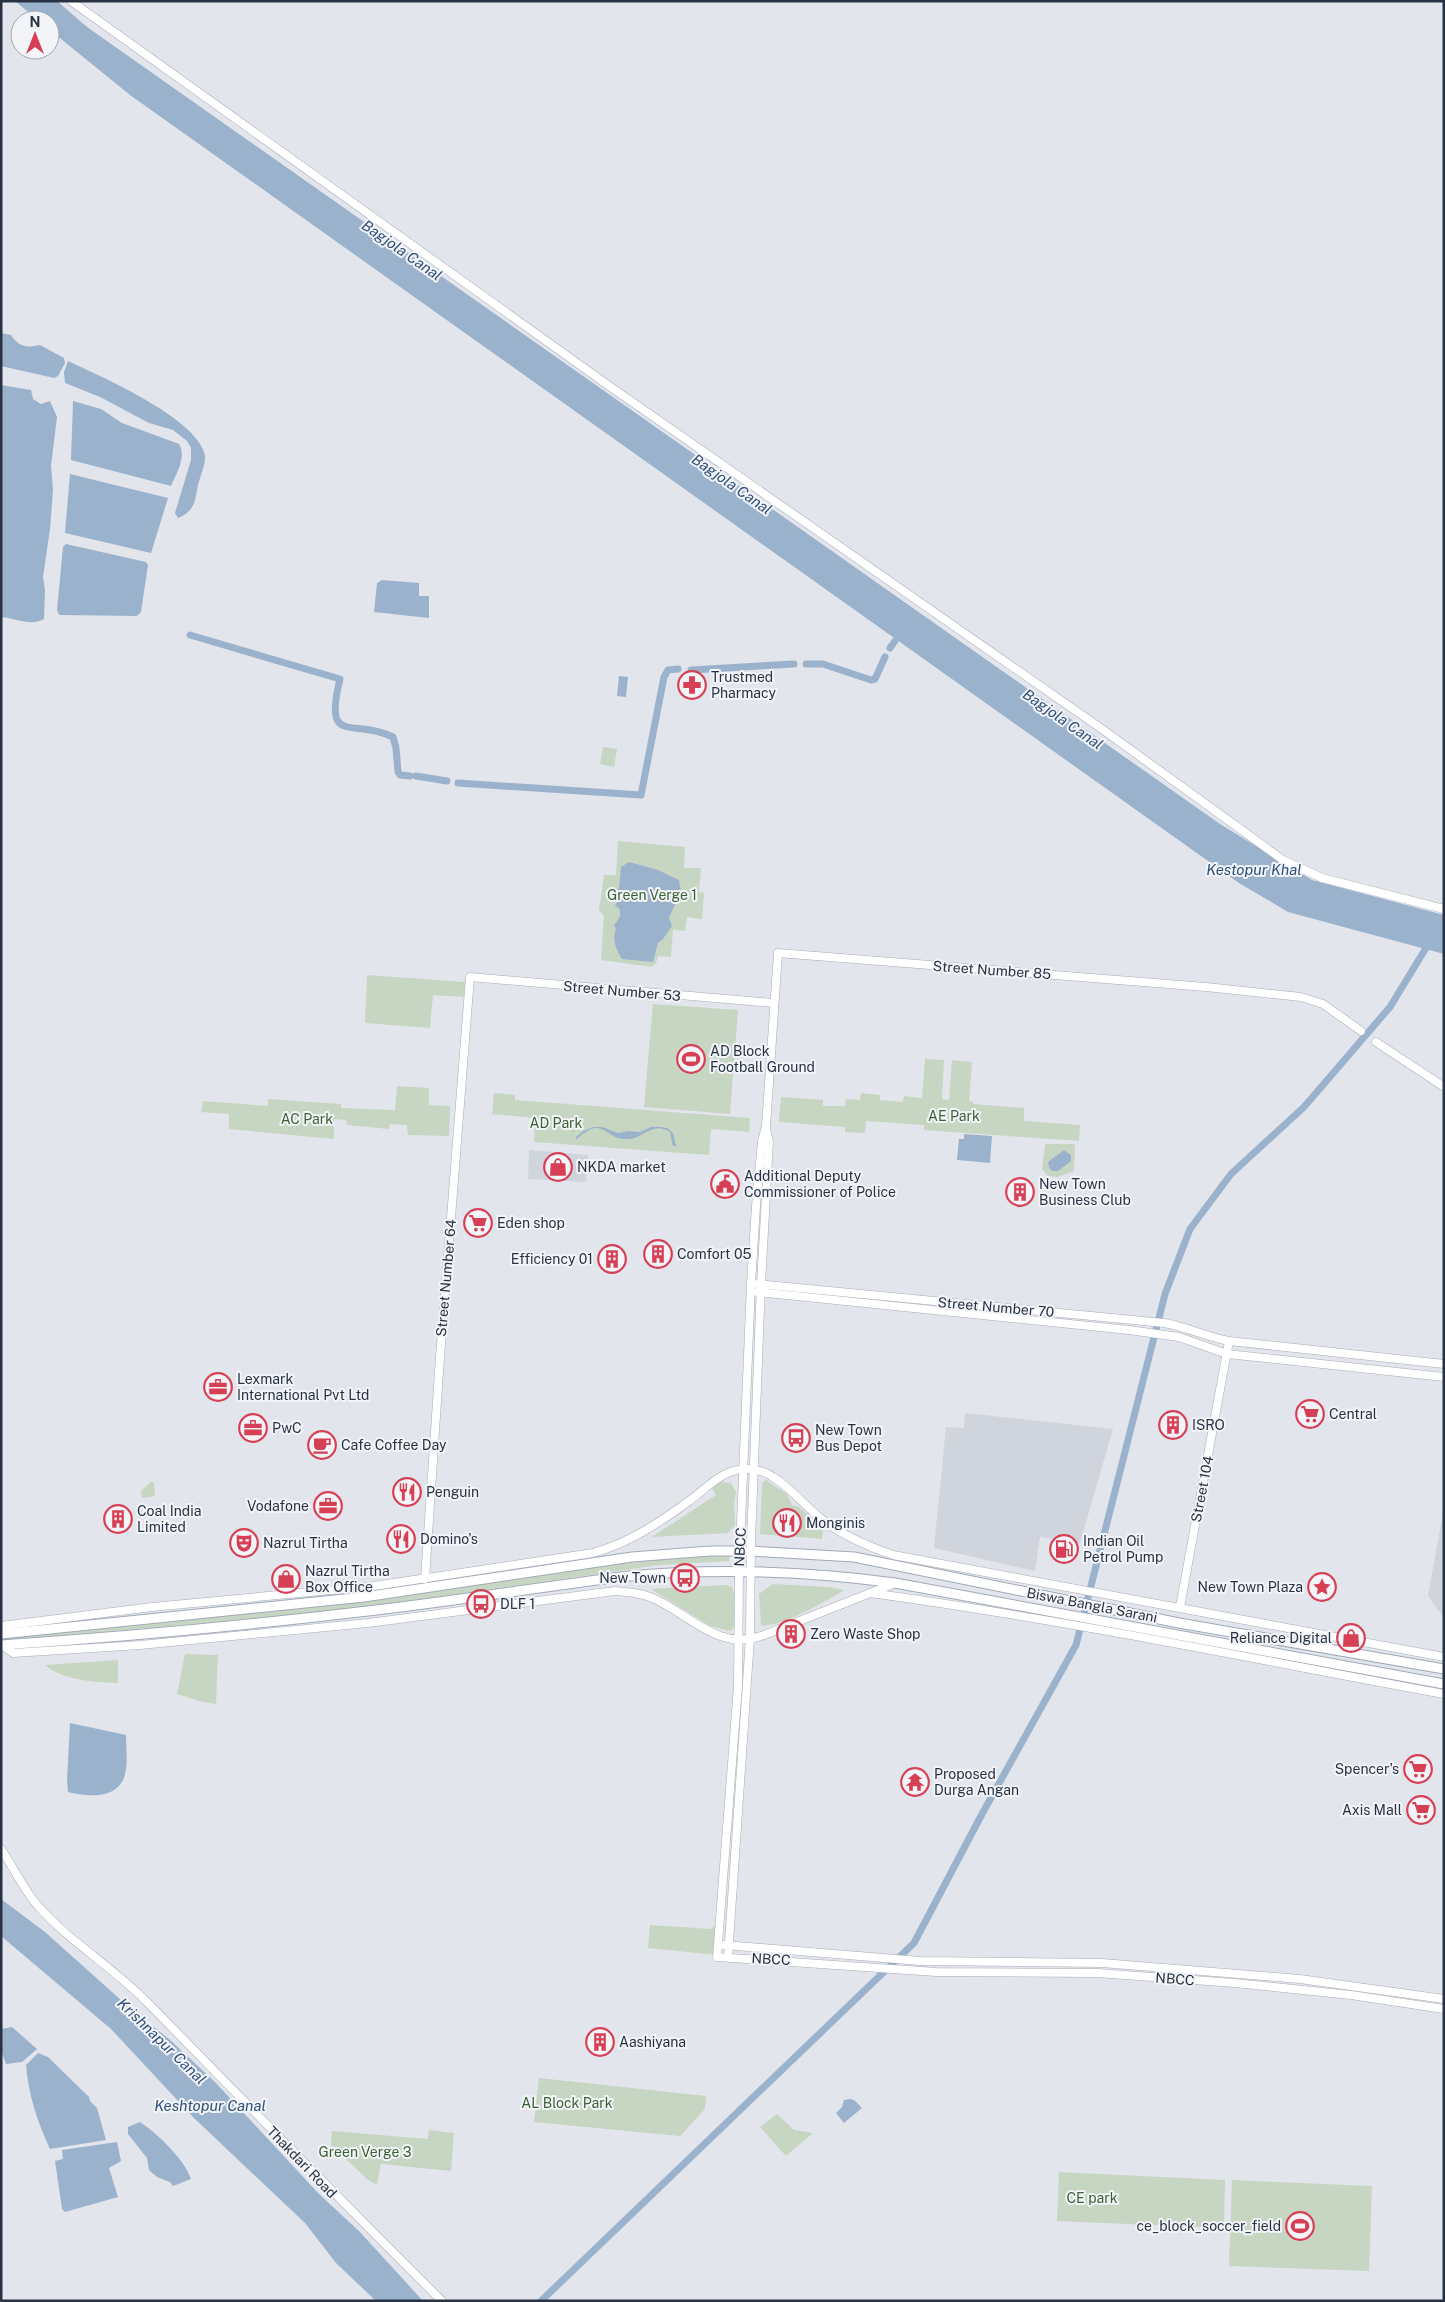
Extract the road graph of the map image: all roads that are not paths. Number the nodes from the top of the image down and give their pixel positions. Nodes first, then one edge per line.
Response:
1 (71, 1) edge
2 (1444, 908) edge
3 (470, 977) joint
4 (774, 1004) junction
5 (1361, 1032) dead end
6 (1376, 1042) dead end
7 (1444, 1087) edge
8 (766, 1126) junction
9 (751, 1288) junction
10 (761, 1288) junction
11 (1229, 1341) junction
12 (1227, 1354) junction
13 (1444, 1364) edge
14 (1444, 1377) edge
15 (744, 1468) junction
16 (754, 1469) junction
17 (740, 1551) junction
18 (751, 1551) junction
19 (924, 1560) junction
20 (738, 1570) junction
21 (751, 1571) junction
22 (922, 1571) junction
23 (425, 1579) junction
24 (895, 1583) junction
25 (868, 1593) junction
26 (1180, 1607) junction
27 (1067, 1618) junction
28 (1, 1626) edge
29 (1, 1634) edge
30 (739, 1638) junction
31 (750, 1638) junction
32 (2, 1645) edge
33 (1444, 1657) edge
34 (1444, 1669) edge
35 (1444, 1684) edge
36 (1444, 1694) edge
37 (1, 1849) edge
38 (717, 1944) junction
39 (729, 1945) junction
40 (728, 1957) junction
41 (901, 1959) junction
42 (898, 1968) junction
43 (1444, 1999) edge
44 (1444, 2009) edge
45 (442, 2301) edge

1 - 2 street
3 - 4 street, Street Number 53
3 - 23 street, Street Number 64
4 - 5 street, Street Number 85
4 - 8 street
6 - 7 street
8 - 9 street, NBCC
8 - 10 street
9 - 10 street, Street Number 70
9 - 15 street, NBCC
10 - 11 street, Street Number 70
10 - 12 street, Street Number 70
10 - 16 street
11 - 12 street, Street 104
11 - 13 street, Street Number 70
12 - 14 street, Street Number 70
12 - 26 street, Street 104
15 - 16 street
15 - 17 street, NBCC
15 - 23 street
16 - 18 street
16 - 19 street
17 - 18 main road, Biswa Bangla Sarani
17 - 20 street, NBCC
17 - 29 main road, Biswa Bangla Sarani
18 - 21 street
18 - 22 main road, Biswa Bangla Sarani
19 - 22 main road
19 - 26 street
20 - 21 main road, Biswa Bangla Sarani
20 - 30 street, NBCC
20 - 32 main road, Biswa Bangla Sarani
21 - 24 main road, Biswa Bangla Sarani
21 - 31 street
22 - 34 main road, Biswa Bangla Sarani
23 - 28 street
24 - 25 street
24 - 27 main road, Biswa Bangla Sarani
25 - 27 street
25 - 31 street
26 - 33 street
27 - 35 main road, Biswa Bangla Sarani
27 - 36 street
30 - 31 street
30 - 32 street
30 - 38 street, NBCC
31 - 39 street
37 - 45 street, Thakdari Road
38 - 39 street
38 - 40 street
39 - 40 street
39 - 41 street
40 - 42 street, NBCC
41 - 42 street
41 - 43 street
42 - 44 street, NBCC

